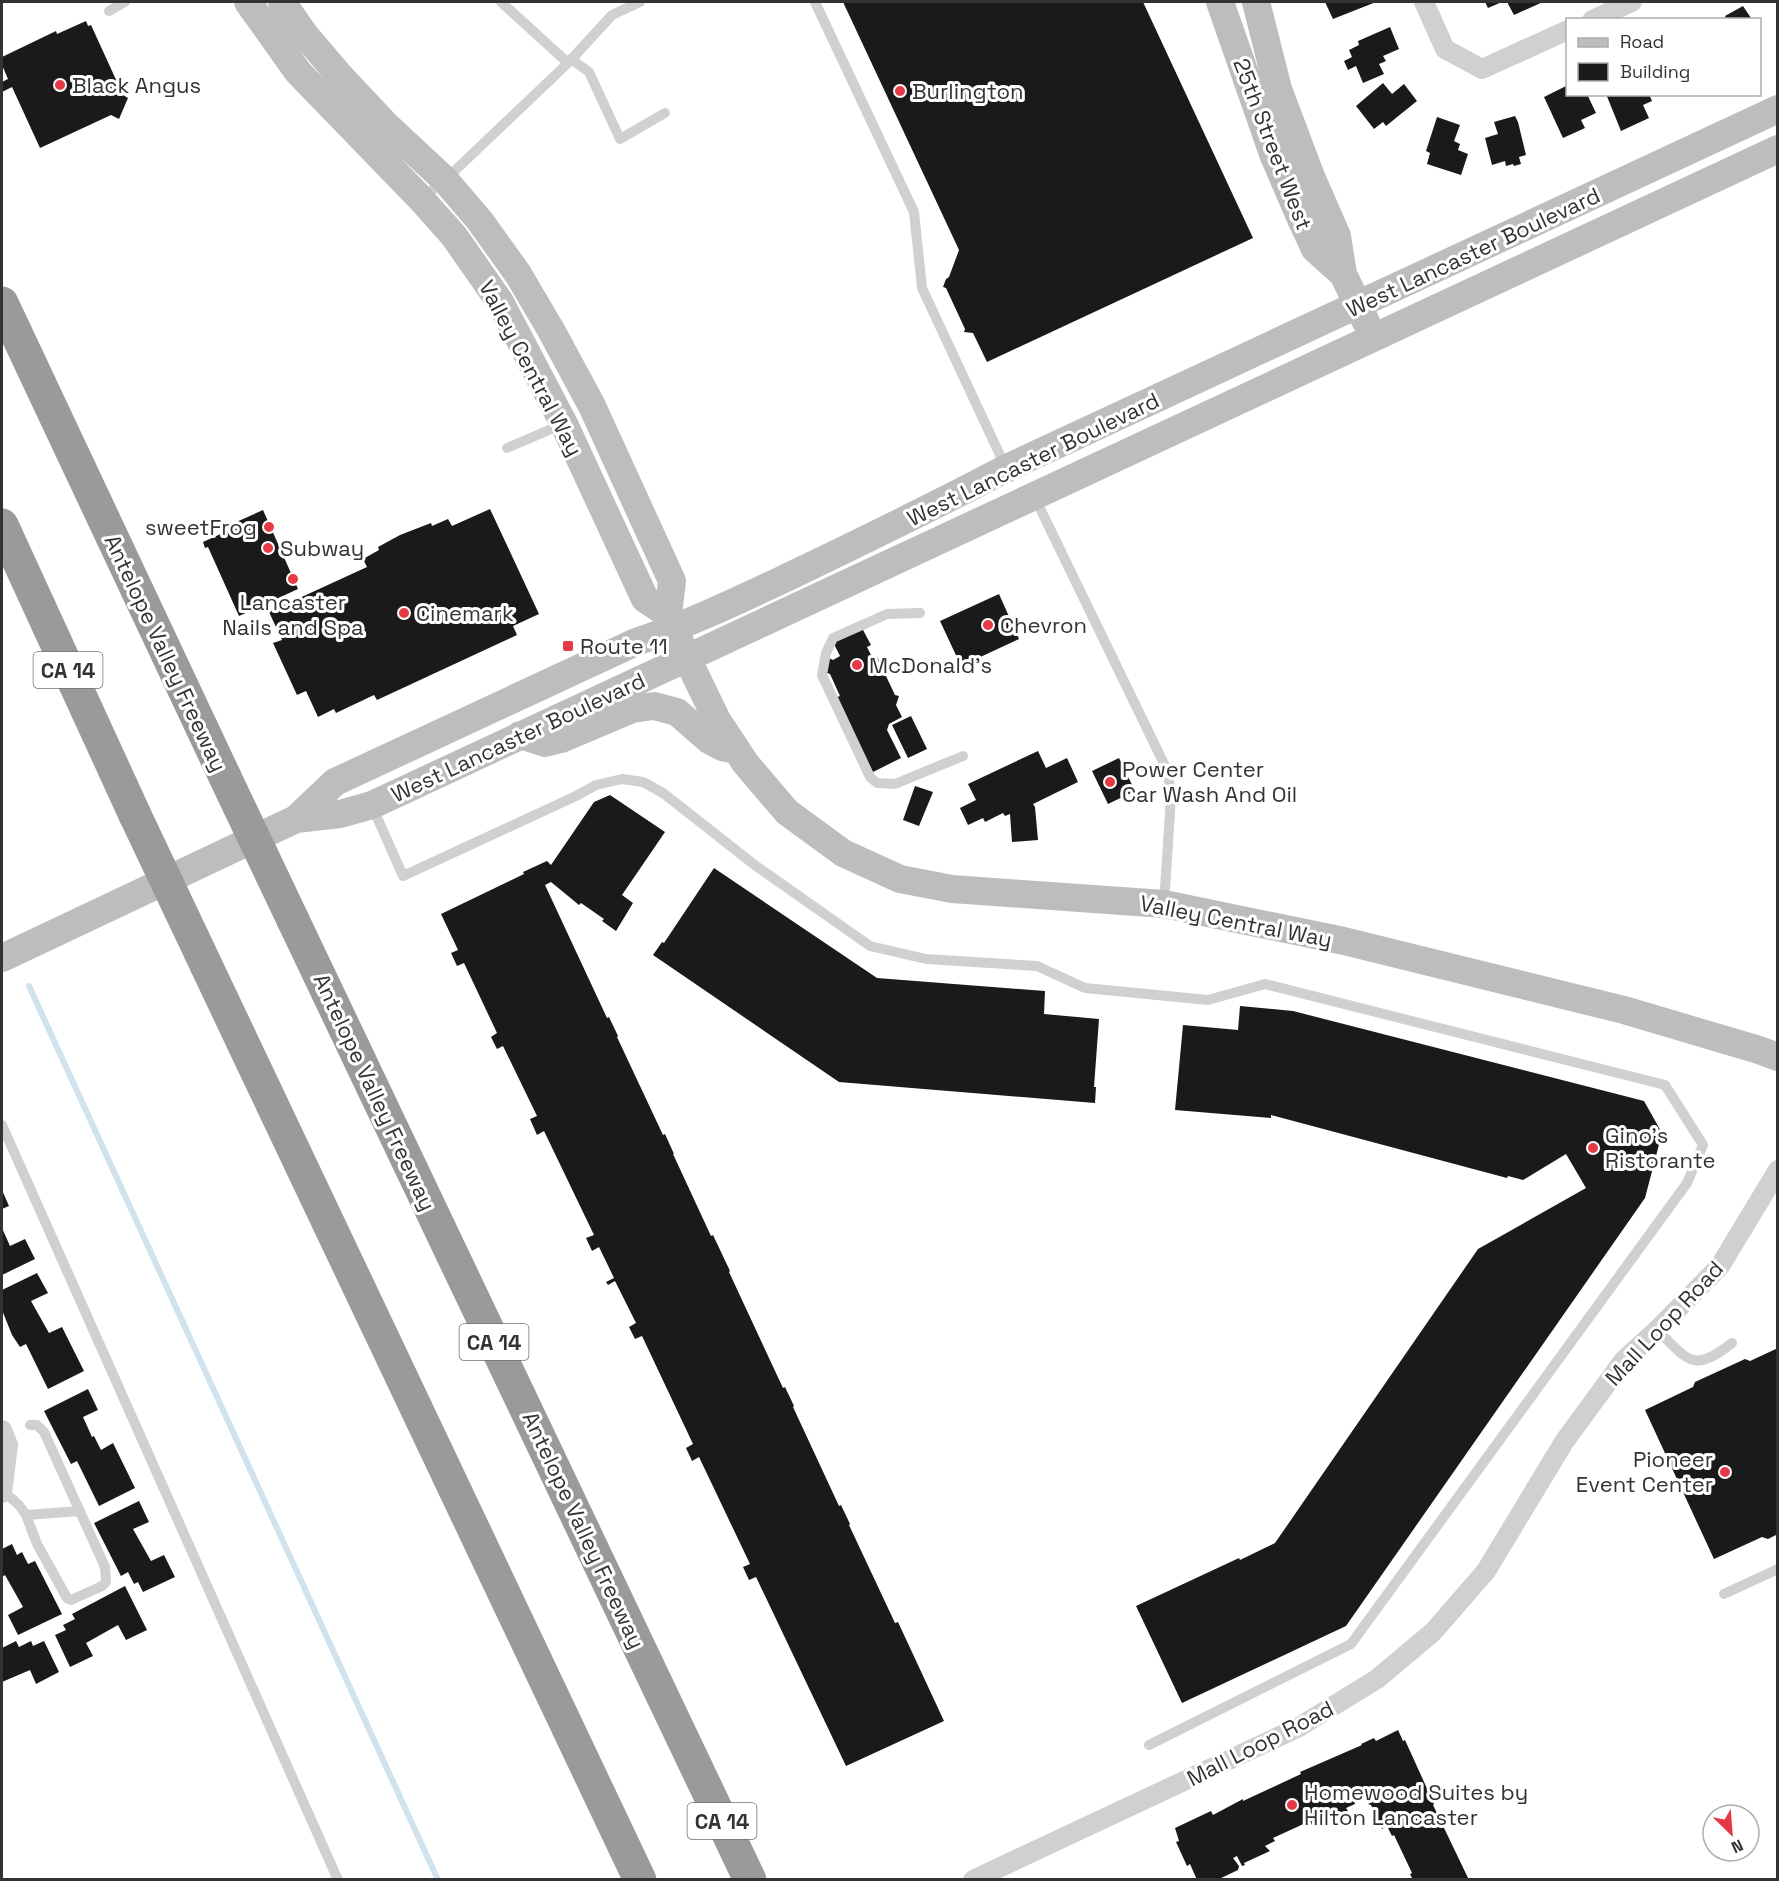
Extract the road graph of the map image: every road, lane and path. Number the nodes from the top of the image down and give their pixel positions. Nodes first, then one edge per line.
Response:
1 (125, 2) edge
2 (248, 2) edge
3 (270, 2) edge
4 (282, 2) edge
5 (501, 2) edge
6 (640, 2) edge
7 (815, 2) edge
8 (1220, 2) edge
9 (1256, 2) edge
10 (1424, 2) edge
11 (1632, 2) edge
12 (109, 11) dead end
13 (1596, 18) edge
14 (1566, 31) edge
15 (570, 61) junction
16 (330, 64) junction
17 (1778, 109) edge
18 (665, 113) dead end
19 (1778, 148) edge
20 (445, 180) junction
21 (421, 200) junction
22 (1343, 274) junction
23 (2, 303) edge
24 (1358, 306) junction
25 (1374, 337) junction
26 (564, 423) junction
27 (507, 448) dead end
28 (1006, 468) junction
29 (1034, 495) junction
30 (2, 525) edge
31 (920, 613) dead end
32 (671, 622) junction
33 (687, 658) junction
34 (520, 735) junction
35 (736, 750) junction
36 (963, 756) dead end
37 (372, 806) junction
38 (296, 819) junction
39 (1164, 903) junction
40 (2, 958) edge
41 (1778, 1058) edge
42 (2, 1125) edge
43 (1778, 1170) edge
44 (1657, 1330) junction
45 (1732, 1343) dead end
46 (30, 1425) dead end
47 (2, 1430) edge
48 (2, 1492) edge
49 (80, 1511) junction
50 (26, 1515) junction
51 (1778, 1569) edge
52 (1724, 1594) dead end
53 (1149, 1745) dead end
54 (338, 1880) edge
55 (640, 1880) edge
56 (750, 1880) edge
57 (973, 1880) edge

1 - 12 lane
2 - 21 street, Valley Central Way
3 - 16 street
4 - 16 street, Valley Central Way
5 - 15 lane
6 - 15 lane
7 - 28 lane
8 - 22 street, 25th Street West
9 - 22 street, 25th Street West
10 - 14 street
11 - 13 street
15 - 18 lane
15 - 20 lane
16 - 20 street, Valley Central Way
17 - 24 street, West Lancaster Boulevard
19 - 25 street, West Lancaster Boulevard
20 - 21 lane
20 - 32 street, Valley Central Way
21 - 26 street, Valley Central Way
22 - 24 street, 25th Street West
23 - 56 highway, Antelope Valley Freeway / CA 14, bridge
24 - 25 street, 25th Street West
24 - 28 street, West Lancaster Boulevard
25 - 29 street, West Lancaster Boulevard
26 - 27 lane
26 - 32 street, Valley Central Way
28 - 32 street, West Lancaster Boulevard
29 - 33 street, West Lancaster Boulevard
29 - 39 lane
30 - 55 highway, CA 14, bridge
31 - 36 lane
32 - 33 street, Valley Central Way
32 - 38 street, West Lancaster Boulevard
33 - 34 street, West Lancaster Boulevard
33 - 35 street, Valley Central Way
34 - 35 street
34 - 37 street, West Lancaster Boulevard
35 - 39 street, Valley Central Way
37 - 38 street, West Lancaster Boulevard
37 - 53 lane
38 - 40 street, West Lancaster Boulevard
39 - 41 street, Valley Central Way
42 - 54 lane
43 - 44 street, Mall Loop Road
44 - 45 lane
44 - 57 street, Mall Loop Road
46 - 49 lane
47 - 48 street
48 - 50 lane
49 - 50 lane
49 - 50 lane
51 - 52 lane

